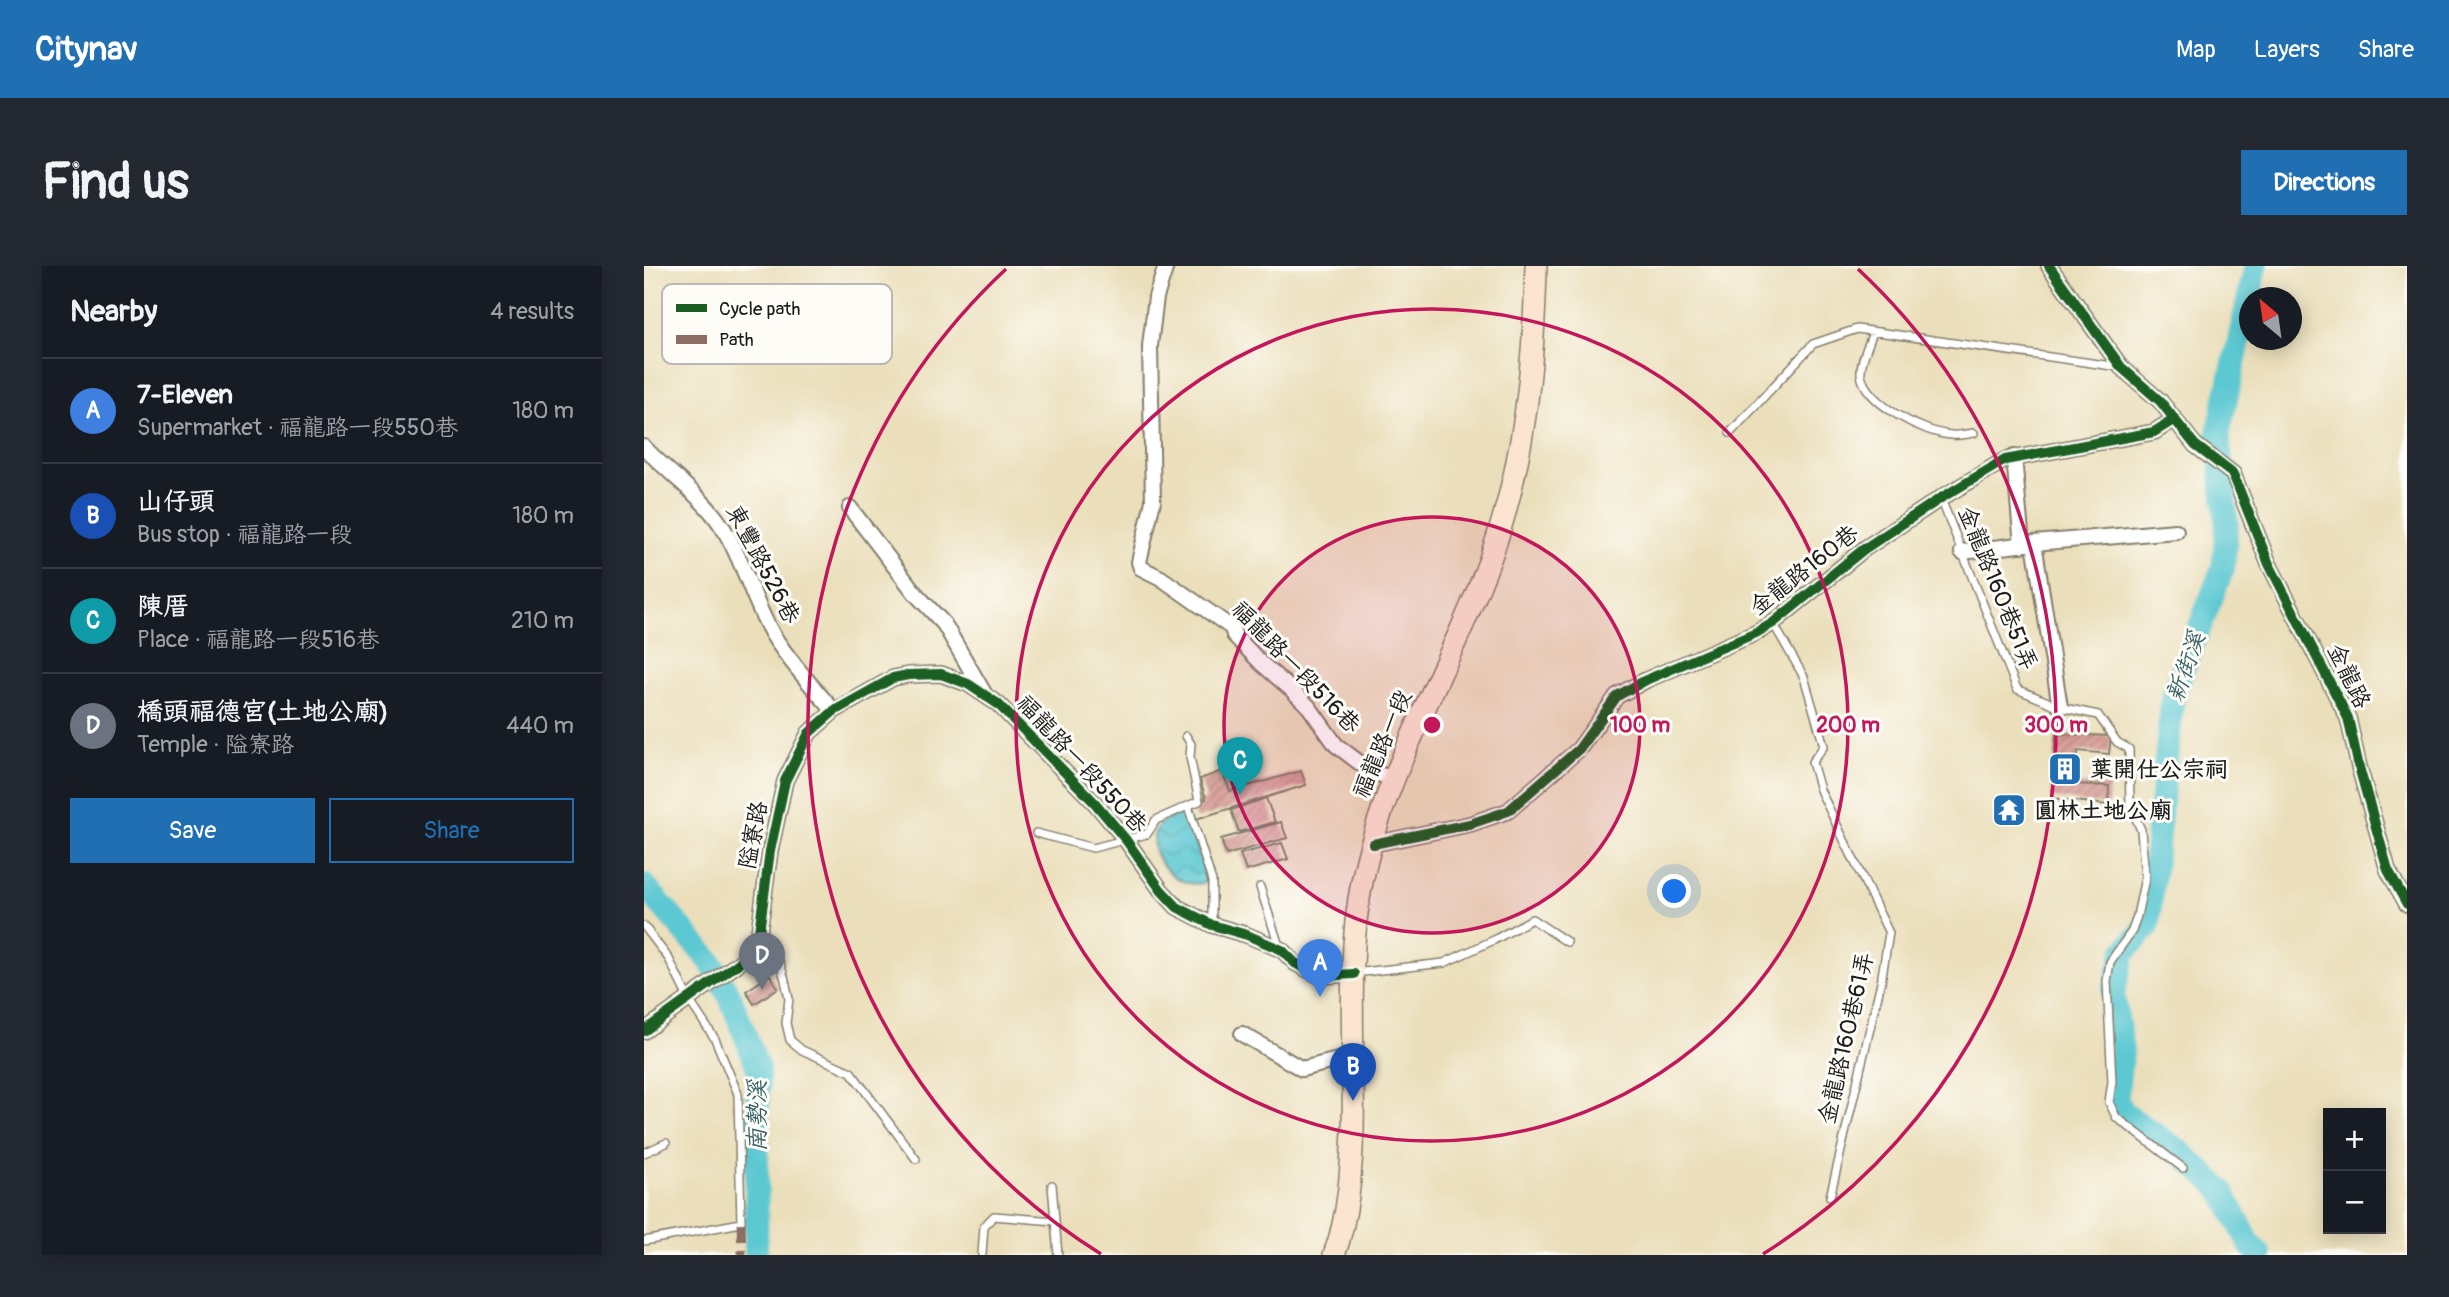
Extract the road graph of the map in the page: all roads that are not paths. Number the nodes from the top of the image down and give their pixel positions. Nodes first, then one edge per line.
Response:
1 (1166, 266) edge
2 (1536, 266) edge
3 (2049, 266) edge
4 (1873, 332) junction
5 (2122, 367) junction
6 (2175, 419) junction
7 (1730, 433) dead end
8 (1974, 433) dead end
9 (644, 447) edge
10 (2014, 457) junction
11 (1941, 498) junction
12 (850, 508) dead end
13 (2176, 531) dead end
14 (2028, 544) junction
15 (1962, 552) junction
16 (1773, 623) junction
17 (985, 695) junction
18 (2060, 707) junction
19 (834, 711) junction
20 (1186, 736) dead end
21 (1393, 778) junction
22 (1188, 806) junction
23 (1036, 833) dead end
24 (1126, 840) junction
25 (1373, 844) junction
26 (1260, 887) dead end
27 (2407, 904) edge
28 (1212, 925) junction
29 (644, 926) edge
30 (758, 934) junction
31 (1567, 942) dead end
32 (1280, 949) junction
33 (1354, 974) junction
34 (692, 998) junction
35 (644, 1031) edge
36 (1242, 1034) dead end
37 (1354, 1056) junction
38 (666, 1143) dead end
39 (644, 1153) edge
40 (916, 1159) dead end
41 (2183, 1168) dead end
42 (1052, 1185) dead end
43 (1830, 1197) dead end
44 (1055, 1221) junction
45 (644, 1241) edge
46 (982, 1255) edge
47 (1058, 1255) edge
48 (1334, 1255) edge

1 - 21 street, 福龍路一段516巷
2 - 21 main road, 福龍路一段
3 - 5 street
4 - 5 lane
4 - 7 lane
4 - 8 lane
5 - 6 street
6 - 10 street, 金龍路160巷
6 - 27 street, 金龍路
9 - 19 street, 東豐路526巷
10 - 11 street, 金龍路160巷
10 - 14 street
11 - 15 lane, 金龍路160巷51弄
11 - 16 street, 金龍路160巷
12 - 17 street
13 - 14 street
14 - 15 street
14 - 18 street
15 - 18 lane, 金龍路160巷51弄
16 - 25 street, 金龍路160巷
16 - 43 lane, 金龍路160巷61弄
17 - 19 street, 福龍路一段550巷
17 - 24 street, 福龍路一段550巷
18 - 41 lane, 金龍路160巷51弄
19 - 30 street, 隘寮路
20 - 22 lane
21 - 25 main road, 福龍路一段
22 - 24 lane
22 - 28 lane
23 - 24 lane
24 - 28 street, 福龍路一段550巷
25 - 33 main road, 福龍路一段
26 - 32 lane
28 - 32 street, 福龍路一段550巷
29 - 34 lane
30 - 34 street, 隘寮路
30 - 40 lane
31 - 33 lane
32 - 33 street, 福龍路一段550巷
33 - 37 main road, 福龍路一段
34 - 35 street
34 - 45 lane
36 - 37 street
37 - 48 main road, 福龍路一段
38 - 39 lane
42 - 44 lane
44 - 46 lane
44 - 47 lane

